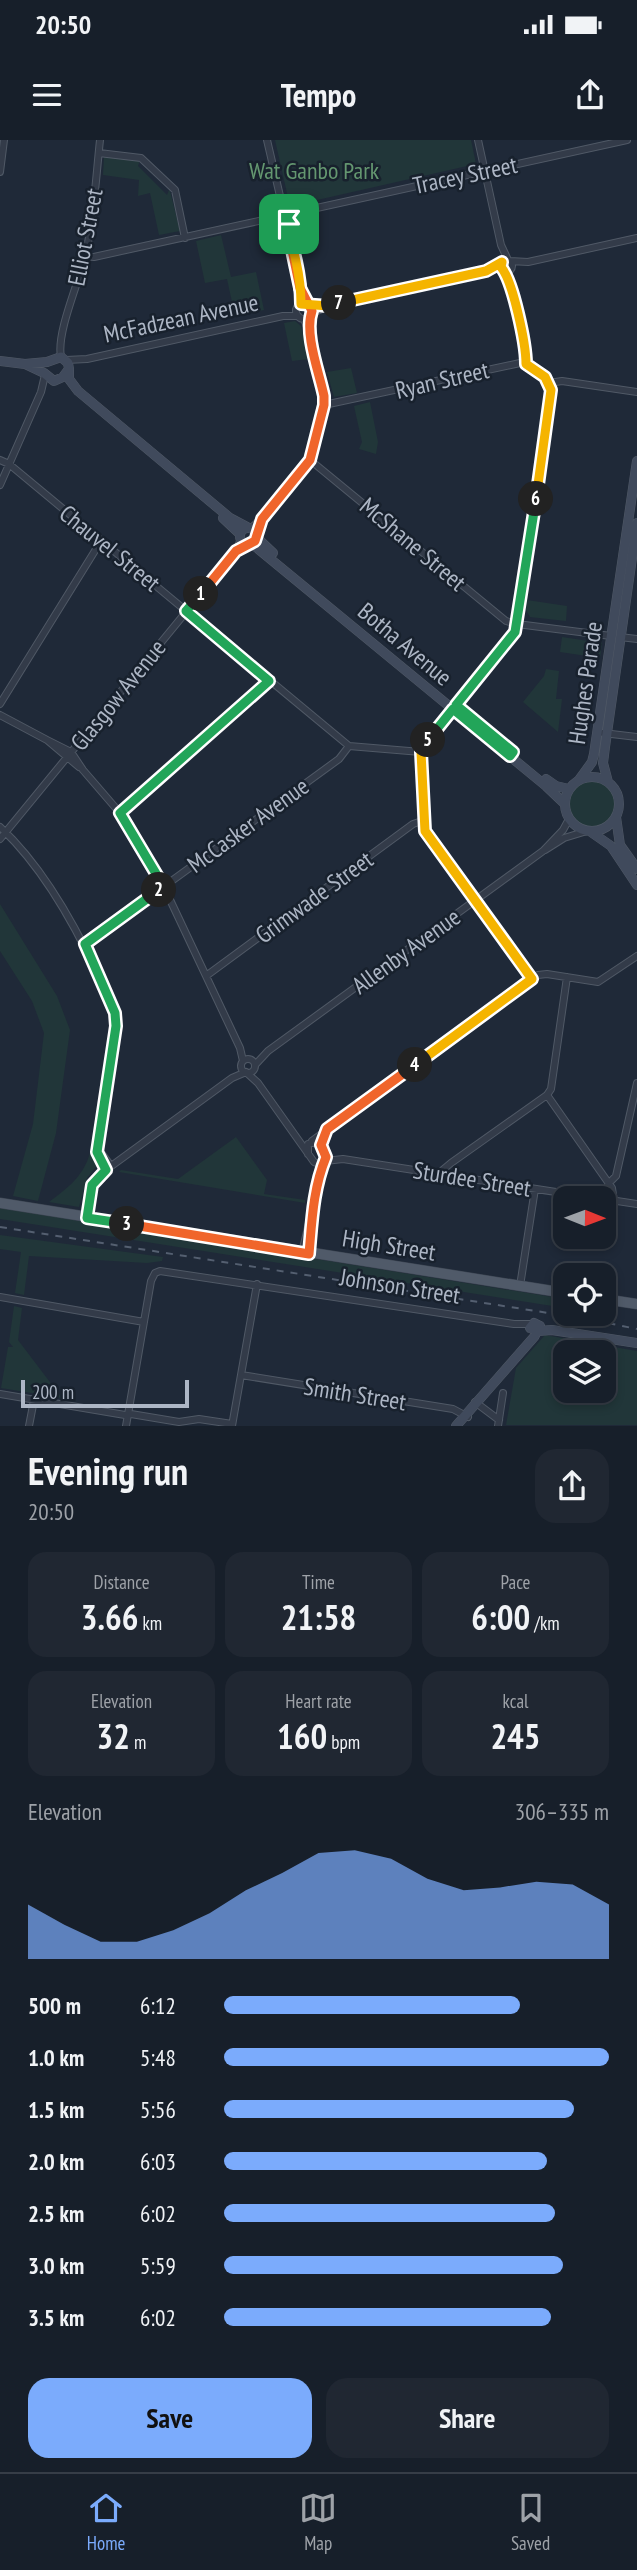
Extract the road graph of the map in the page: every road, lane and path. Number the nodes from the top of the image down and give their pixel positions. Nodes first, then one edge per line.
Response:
1 (4, 140) edge
2 (100, 140) edge
3 (267, 140) edge
4 (478, 140) edge
5 (627, 140) edge
6 (99, 153) junction
7 (485, 171) junction
8 (0, 172) edge
9 (285, 215) junction
10 (186, 238) junction
11 (637, 238) edge
12 (85, 256) junction
13 (505, 261) junction
14 (527, 262) junction
15 (486, 271) junction
16 (507, 271) junction
17 (305, 311) junction
18 (0, 361) edge
19 (526, 364) junction
20 (56, 368) junction
21 (549, 383) junction
22 (637, 392) edge
23 (324, 405) junction
24 (0, 460) edge
25 (310, 460) junction
26 (637, 461) edge
27 (9, 464) junction
28 (0, 485) edge
29 (637, 523) edge
30 (249, 536) junction
31 (101, 541) junction
32 (623, 588) junction
33 (186, 611) junction
34 (517, 624) junction
35 (616, 637) junction
36 (637, 639) edge
37 (269, 681) junction
38 (0, 704) edge
39 (455, 707) junction
40 (0, 715) edge
41 (602, 732) junction
42 (637, 737) edge
43 (349, 746) junction
44 (421, 752) junction
45 (512, 754) junction
46 (69, 755) junction
47 (579, 780) junction
48 (608, 782) junction
49 (569, 789) junction
50 (565, 804) junction
51 (120, 813) junction
52 (616, 817) junction
53 (569, 819) junction
54 (422, 821) junction
55 (3, 830) edge
56 (588, 831) junction
57 (562, 835) junction
58 (0, 839) edge
59 (637, 869) edge
60 (637, 885) edge
61 (164, 887) junction
62 (475, 900) junction
63 (85, 944) junction
64 (637, 956) edge
65 (206, 976) junction
66 (567, 978) junction
67 (533, 979) junction
68 (248, 1066) junction
69 (637, 1083) edge
70 (547, 1095) junction
71 (327, 1129) junction
72 (292, 1130) junction
73 (312, 1142) junction
74 (321, 1145) junction
75 (325, 1153) junction
76 (308, 1154) junction
77 (460, 1158) junction
78 (343, 1159) junction
79 (314, 1162) junction
80 (324, 1162) junction
81 (108, 1168) junction
82 (439, 1174) junction
83 (454, 1176) junction
84 (608, 1184) joint
85 (317, 1185) junction
86 (535, 1189) junction
87 (553, 1192) edge
88 (616, 1201) edge
89 (0, 1203) edge
90 (637, 1205) edge
91 (87, 1218) junction
92 (306, 1253) junction
93 (257, 1284) junction
94 (520, 1286) junction
95 (553, 1291) edge
96 (0, 1297) edge
97 (616, 1301) edge
98 (637, 1304) edge
99 (144, 1322) junction
100 (534, 1328) junction
101 (637, 1343) edge
102 (241, 1376) junction
103 (503, 1393) dead end
104 (0, 1394) edge
105 (34, 1400) junction
106 (477, 1403) junction
107 (128, 1415) junction
108 (464, 1419) edge
109 (498, 1423) edge
110 (232, 1425) edge
111 (29, 1426) edge
112 (126, 1426) edge
113 (456, 1426) edge

1 - 8 street
2 - 6 street, Elliot Street
3 - 9 street, Glasgow Avenue
4 - 7 street
5 - 7 street, Tracey Street
6 - 10 street
6 - 12 street, Elliot Street
7 - 9 street, Tracey Street
7 - 13 street
9 - 10 street, Tracey Street
9 - 17 street, Glasgow Avenue
10 - 12 street, Tracey Street
11 - 14 street, McFadzean Avenue
12 - 20 street, Elliot Street
13 - 14 street, McFadzean Avenue
13 - 15 street, McFadzean Avenue
13 - 16 street
14 - 16 street, McFadzean Avenue
15 - 16 street, McFadzean Avenue
15 - 17 street, McFadzean Avenue
16 - 19 street
17 - 20 street, McFadzean Avenue
17 - 23 street, Glasgow Avenue
18 - 20 street
19 - 21 street
19 - 23 street, Ryan Street
20 - 27 street, Elliot Street
20 - 30 street, Botha Avenue
21 - 22 street
21 - 34 street
23 - 25 street, Glasgow Avenue
24 - 27 street, Chauvel Street
25 - 30 street, Glasgow Avenue
25 - 34 street, McShane Street
26 - 32 street, Hughes Parade
27 - 28 street, Elliot Street
27 - 31 street, Chauvel Street
29 - 32 street, Hughes Parade
30 - 33 street, Glasgow Avenue
30 - 39 street, Botha Avenue
31 - 33 street, Chauvel Street
31 - 38 street
32 - 35 street, Hughes Parade
33 - 37 street, Chauvel Street
33 - 46 street, Glasgow Avenue
34 - 35 street
34 - 39 street
35 - 36 street
35 - 41 street, Hughes Parade
37 - 43 street, Chauvel Street
37 - 51 street
39 - 44 street
39 - 45 street, Botha Avenue
40 - 46 street
41 - 42 street
41 - 47 street, Hughes Parade
41 - 48 street, Hughes Parade
43 - 44 street
43 - 61 street, McCasker Avenue
44 - 54 street
45 - 49 street, Botha Avenue
45 - 50 street, Botha Avenue
46 - 51 street
46 - 55 street, Glasgow Avenue
47 - 48 street
47 - 49 street
48 - 52 street
49 - 50 street
50 - 53 street
51 - 61 street
52 - 56 street
52 - 59 street
53 - 56 street
53 - 57 street, Allenby Avenue
54 - 62 street
54 - 65 street, Grimwade Street
55 - 58 street, Glasgow Avenue
55 - 63 street
56 - 57 street, Allenby Avenue
56 - 60 street
57 - 62 street, Allenby Avenue
61 - 63 street, McCasker Avenue
61 - 65 street
62 - 67 street
62 - 68 street, Allenby Avenue
63 - 81 street
64 - 66 street
65 - 68 street
66 - 67 street
66 - 70 street
67 - 71 street
68 - 72 street
68 - 81 street, Allenby Avenue
69 - 84 street
70 - 77 street
70 - 84 street
71 - 73 street
71 - 74 street
72 - 73 street
72 - 76 street
73 - 74 street
73 - 76 street
74 - 75 street
75 - 78 street, Sturdee Street
75 - 80 street
76 - 79 street
77 - 82 street
77 - 83 street
78 - 80 street, Sturdee Street
78 - 82 street, Sturdee Street
79 - 80 street
79 - 85 street
80 - 85 street
81 - 91 street, Allenby Avenue
82 - 83 street, Sturdee Street
83 - 86 street, Sturdee Street
85 - 92 street
86 - 87 street, Sturdee Street
86 - 94 street
88 - 90 street, Sturdee Street
89 - 91 main road, High Street
91 - 92 main road, High Street
92 - 94 main road, High Street
93 - 99 street, Johnson Street
93 - 100 street, Johnson Street
93 - 102 street
94 - 95 main road, High Street
96 - 99 street
97 - 98 main road
99 - 107 street
100 - 101 street, Johnson Street
100 - 106 street
102 - 108 street, Smith Street
102 - 110 street
103 - 109 street
104 - 105 street
105 - 107 street
105 - 111 street
106 - 108 street
106 - 109 street
107 - 110 street
107 - 112 street
108 - 113 street

